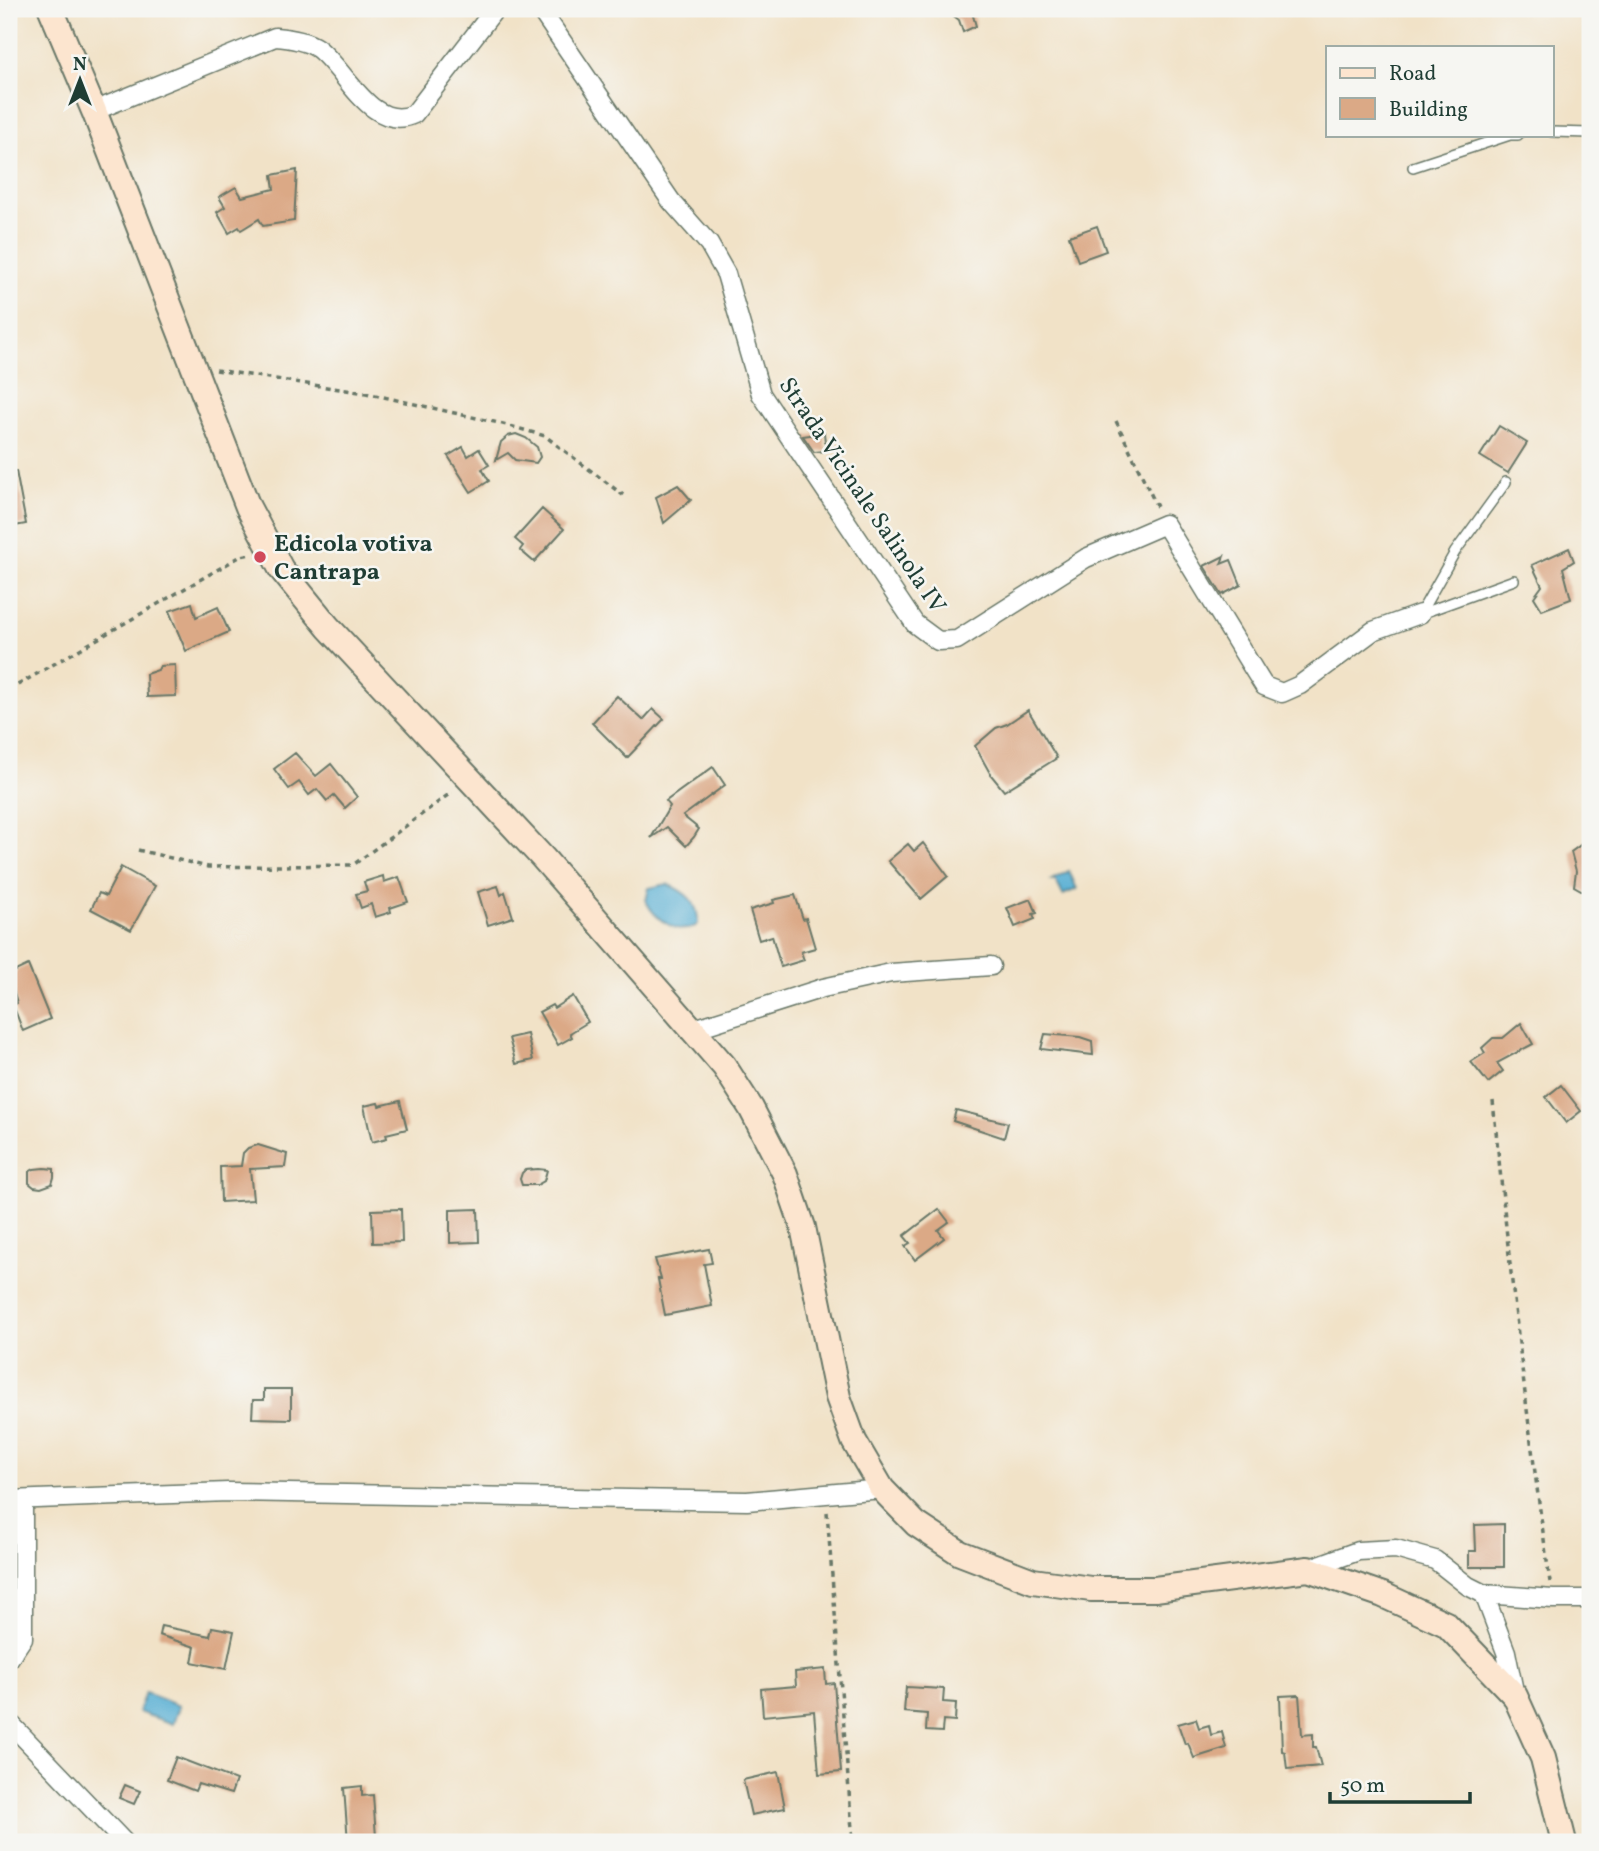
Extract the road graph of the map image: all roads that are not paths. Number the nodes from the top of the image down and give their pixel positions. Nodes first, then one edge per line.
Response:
1 (51, 9) edge
2 (495, 9) edge
3 (540, 9) edge
4 (94, 111) junction
5 (1554, 132) edge
6 (1590, 133) edge
7 (1507, 136) edge
8 (1413, 167) dead end
9 (1506, 482) dead end
10 (1514, 580) dead end
11 (1420, 614) junction
12 (991, 966) dead end
13 (694, 1029) junction
14 (882, 1489) junction
15 (16, 1501) edge
16 (1308, 1569) junction
17 (1484, 1594) junction
18 (1590, 1599) edge
19 (9, 1659) edge
20 (1515, 1696) junction
21 (9, 1722) edge
22 (124, 1842) edge
23 (1564, 1842) edge

1 - 4 main road
2 - 4 street
3 - 11 street, Strada Vicinale Salinola IV
4 - 13 main road
5 - 6 lane
7 - 8 lane
9 - 11 lane
10 - 11 lane
12 - 13 street
13 - 14 main road
14 - 15 street
14 - 16 main road
15 - 19 street
16 - 17 street
16 - 20 main road
17 - 18 street
17 - 20 street
20 - 23 main road
21 - 22 street

